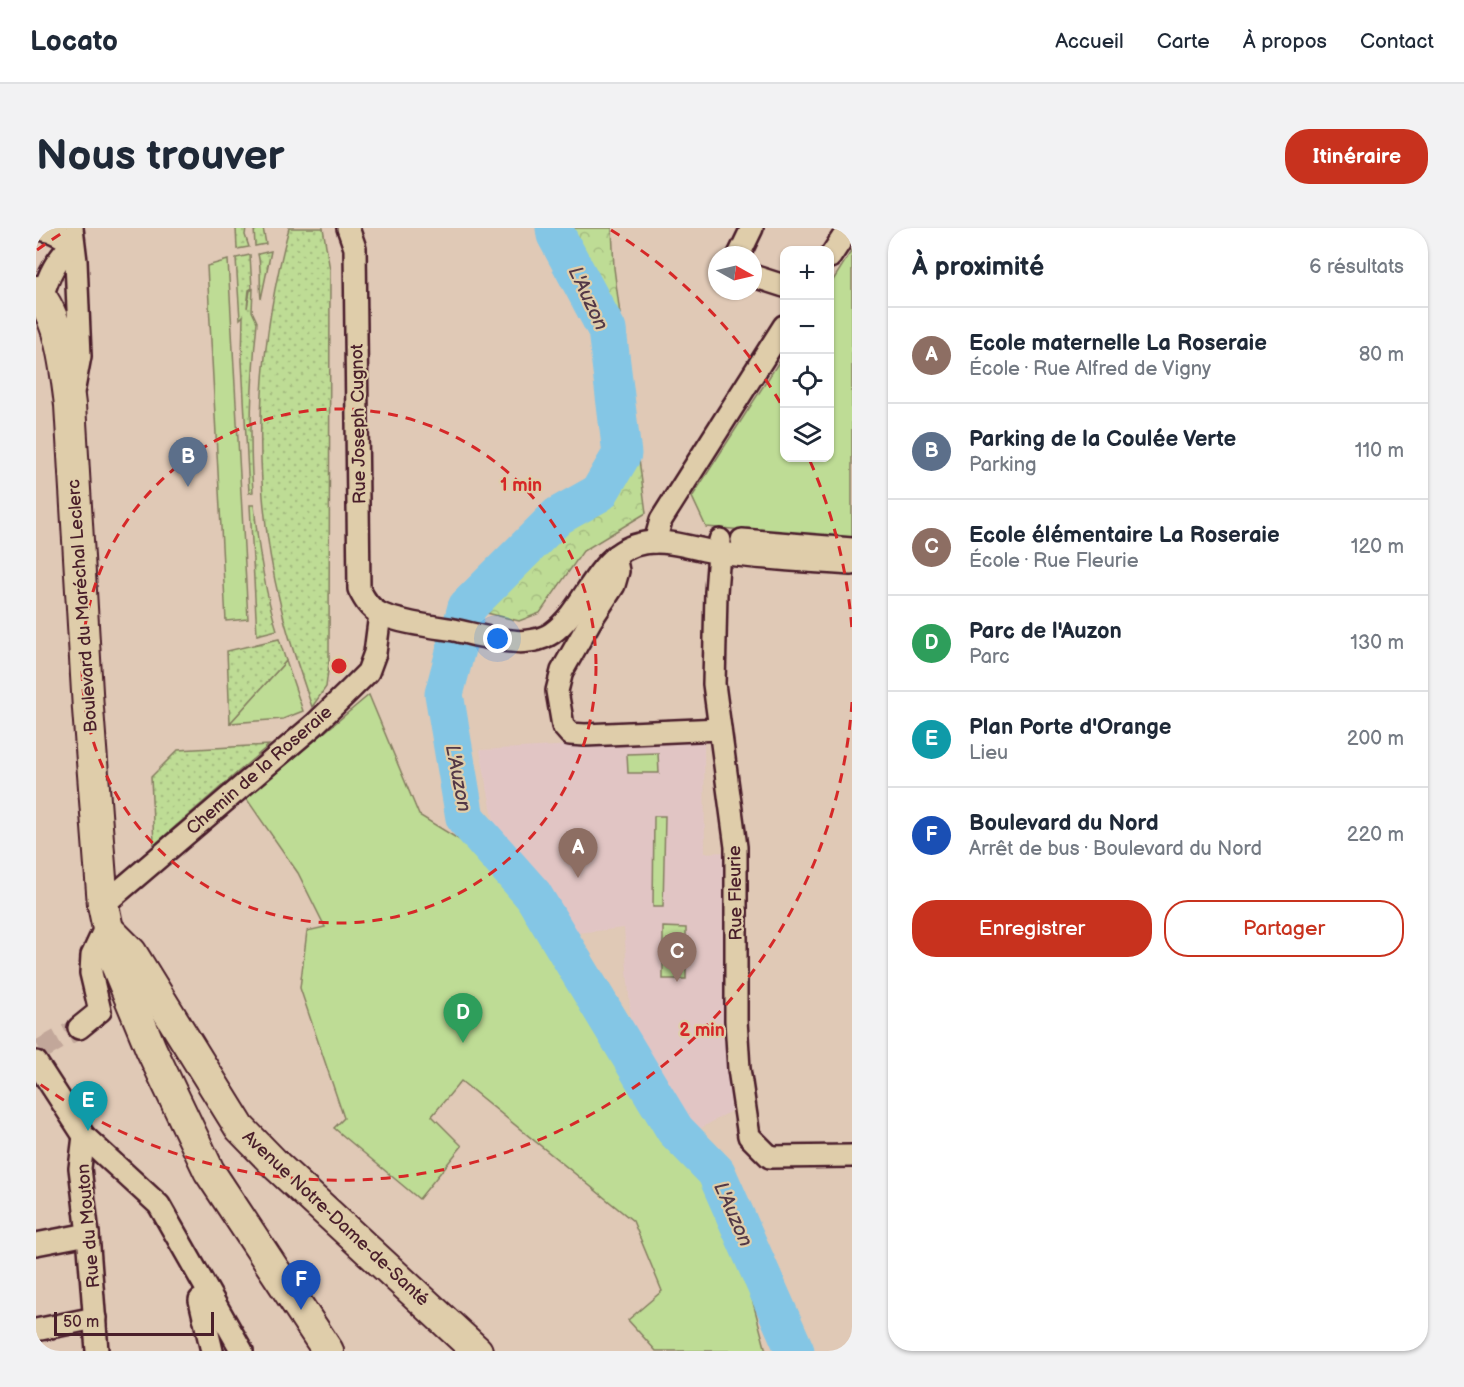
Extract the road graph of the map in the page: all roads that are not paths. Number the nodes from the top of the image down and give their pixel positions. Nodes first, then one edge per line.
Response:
1 (36, 228) edge
2 (348, 228) edge
3 (752, 228) edge
4 (849, 228) edge
5 (73, 235) edge
6 (743, 246) edge
7 (834, 251) edge
8 (762, 279) edge
9 (780, 285) edge
10 (39, 294) edge
11 (780, 332) edge
12 (70, 405) junction
13 (665, 542) junction
14 (720, 546) junction
15 (852, 549) edge
16 (615, 556) junction
17 (852, 564) edge
18 (380, 614) junction
19 (720, 729) junction
20 (105, 915) junction
21 (79, 1028) tunnel mouth
22 (37, 1055) edge
23 (240, 1128) junction
24 (84, 1136) junction
25 (199, 1149) junction
26 (852, 1156) edge
27 (88, 1234) junction
28 (36, 1244) edge
29 (192, 1262) junction
30 (95, 1318) junction
31 (36, 1330) edge
32 (97, 1351) edge
33 (203, 1351) edge
34 (212, 1351) edge
35 (237, 1351) edge
36 (242, 1351) edge
37 (328, 1351) edge
38 (477, 1351) edge

1 - 5 street
2 - 18 street, Rue Joseph Cugnot
3 - 6 street
4 - 7 street
5 - 10 street
5 - 12 street
8 - 9 street
10 - 12 main road, Boulevard du Maréchal Leclerc
11 - 13 street
12 - 20 main road, Boulevard du Maréchal Leclerc
13 - 14 street
13 - 16 street
14 - 15 street
14 - 17 street
14 - 19 street, Rue Fleurie
16 - 18 street
16 - 19 street
18 - 20 street, Chemin de la Roseraie
19 - 26 street, Rue Fleurie
20 - 21 street
20 - 23 main road, Avenue Notre-Dame-de-Santé
20 - 25 main road, Boulevard du Maréchal Leclerc
22 - 24 street
23 - 25 main road
23 - 38 main road, Avenue Notre-Dame-de-Santé
24 - 27 street, Rue du Mouton
24 - 29 street
25 - 37 main road, Boulevard du Maréchal Leclerc
27 - 28 street
27 - 30 street, Rue du Mouton
29 - 33 street
29 - 36 street
30 - 31 street
30 - 32 street, Rue du Mouton
34 - 35 street

